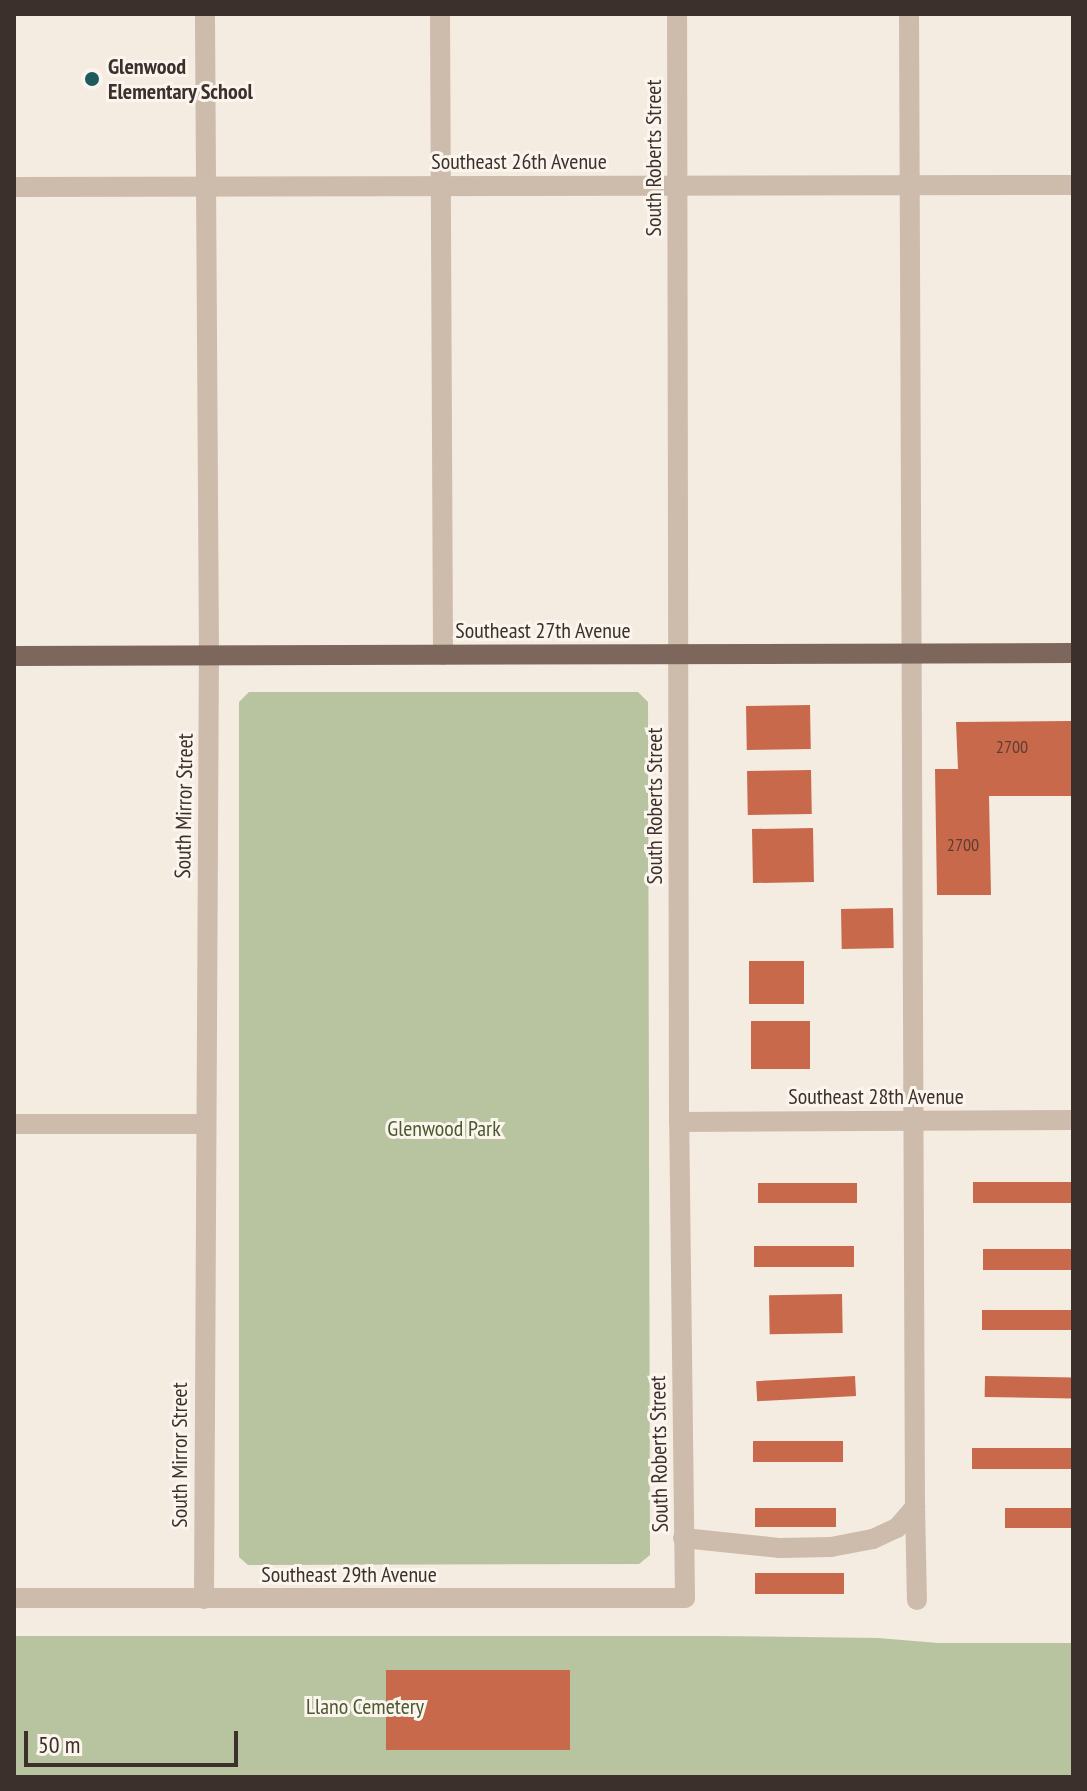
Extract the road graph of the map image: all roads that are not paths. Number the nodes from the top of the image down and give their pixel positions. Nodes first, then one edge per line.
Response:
1 (205, 14) edge
2 (440, 14) edge
3 (677, 14) edge
4 (909, 14) edge
5 (206, 185) junction
6 (678, 185) junction
7 (908, 185) junction
8 (1073, 185) edge
9 (439, 186) junction
10 (14, 187) edge
11 (1073, 653) edge
12 (912, 654) junction
13 (443, 655) junction
14 (678, 655) junction
15 (14, 656) edge
16 (209, 656) junction
17 (1073, 1120) edge
18 (914, 1121) junction
19 (679, 1122) junction
20 (14, 1124) edge
21 (204, 1124) junction
22 (915, 1507) junction
23 (683, 1538) junction
24 (14, 1598) edge
25 (685, 1598) joint
26 (204, 1599) junction
27 (917, 1600) dead end

1 - 5 street, South Mirror Street
2 - 9 street
3 - 6 street, South Roberts Street
4 - 7 street
5 - 9 street, Southeast 26th Avenue
5 - 10 street, Southeast 26th Avenue
5 - 16 street, South Mirror Street
6 - 7 street, Southeast 26th Avenue
6 - 9 street, Southeast 26th Avenue
6 - 14 street, South Roberts Street
7 - 8 street, Southeast 26th Avenue
7 - 12 street
9 - 13 street
11 - 12 main road, Southeast 27th Avenue
12 - 14 main road, Southeast 27th Avenue
12 - 18 street
13 - 14 main road, Southeast 27th Avenue
13 - 16 main road, Southeast 27th Avenue
14 - 19 street, South Roberts Street
15 - 16 main road, Southeast 27th Avenue
16 - 21 street, South Mirror Street
17 - 18 street, Southeast 28th Avenue
18 - 19 street, Southeast 28th Avenue
18 - 22 street
19 - 23 street, South Roberts Street
20 - 21 street
21 - 26 street, South Mirror Street
22 - 23 street
22 - 27 street
23 - 25 street, South Roberts Street
24 - 26 street, Southeast 29th Avenue
25 - 26 street, Southeast 29th Avenue

